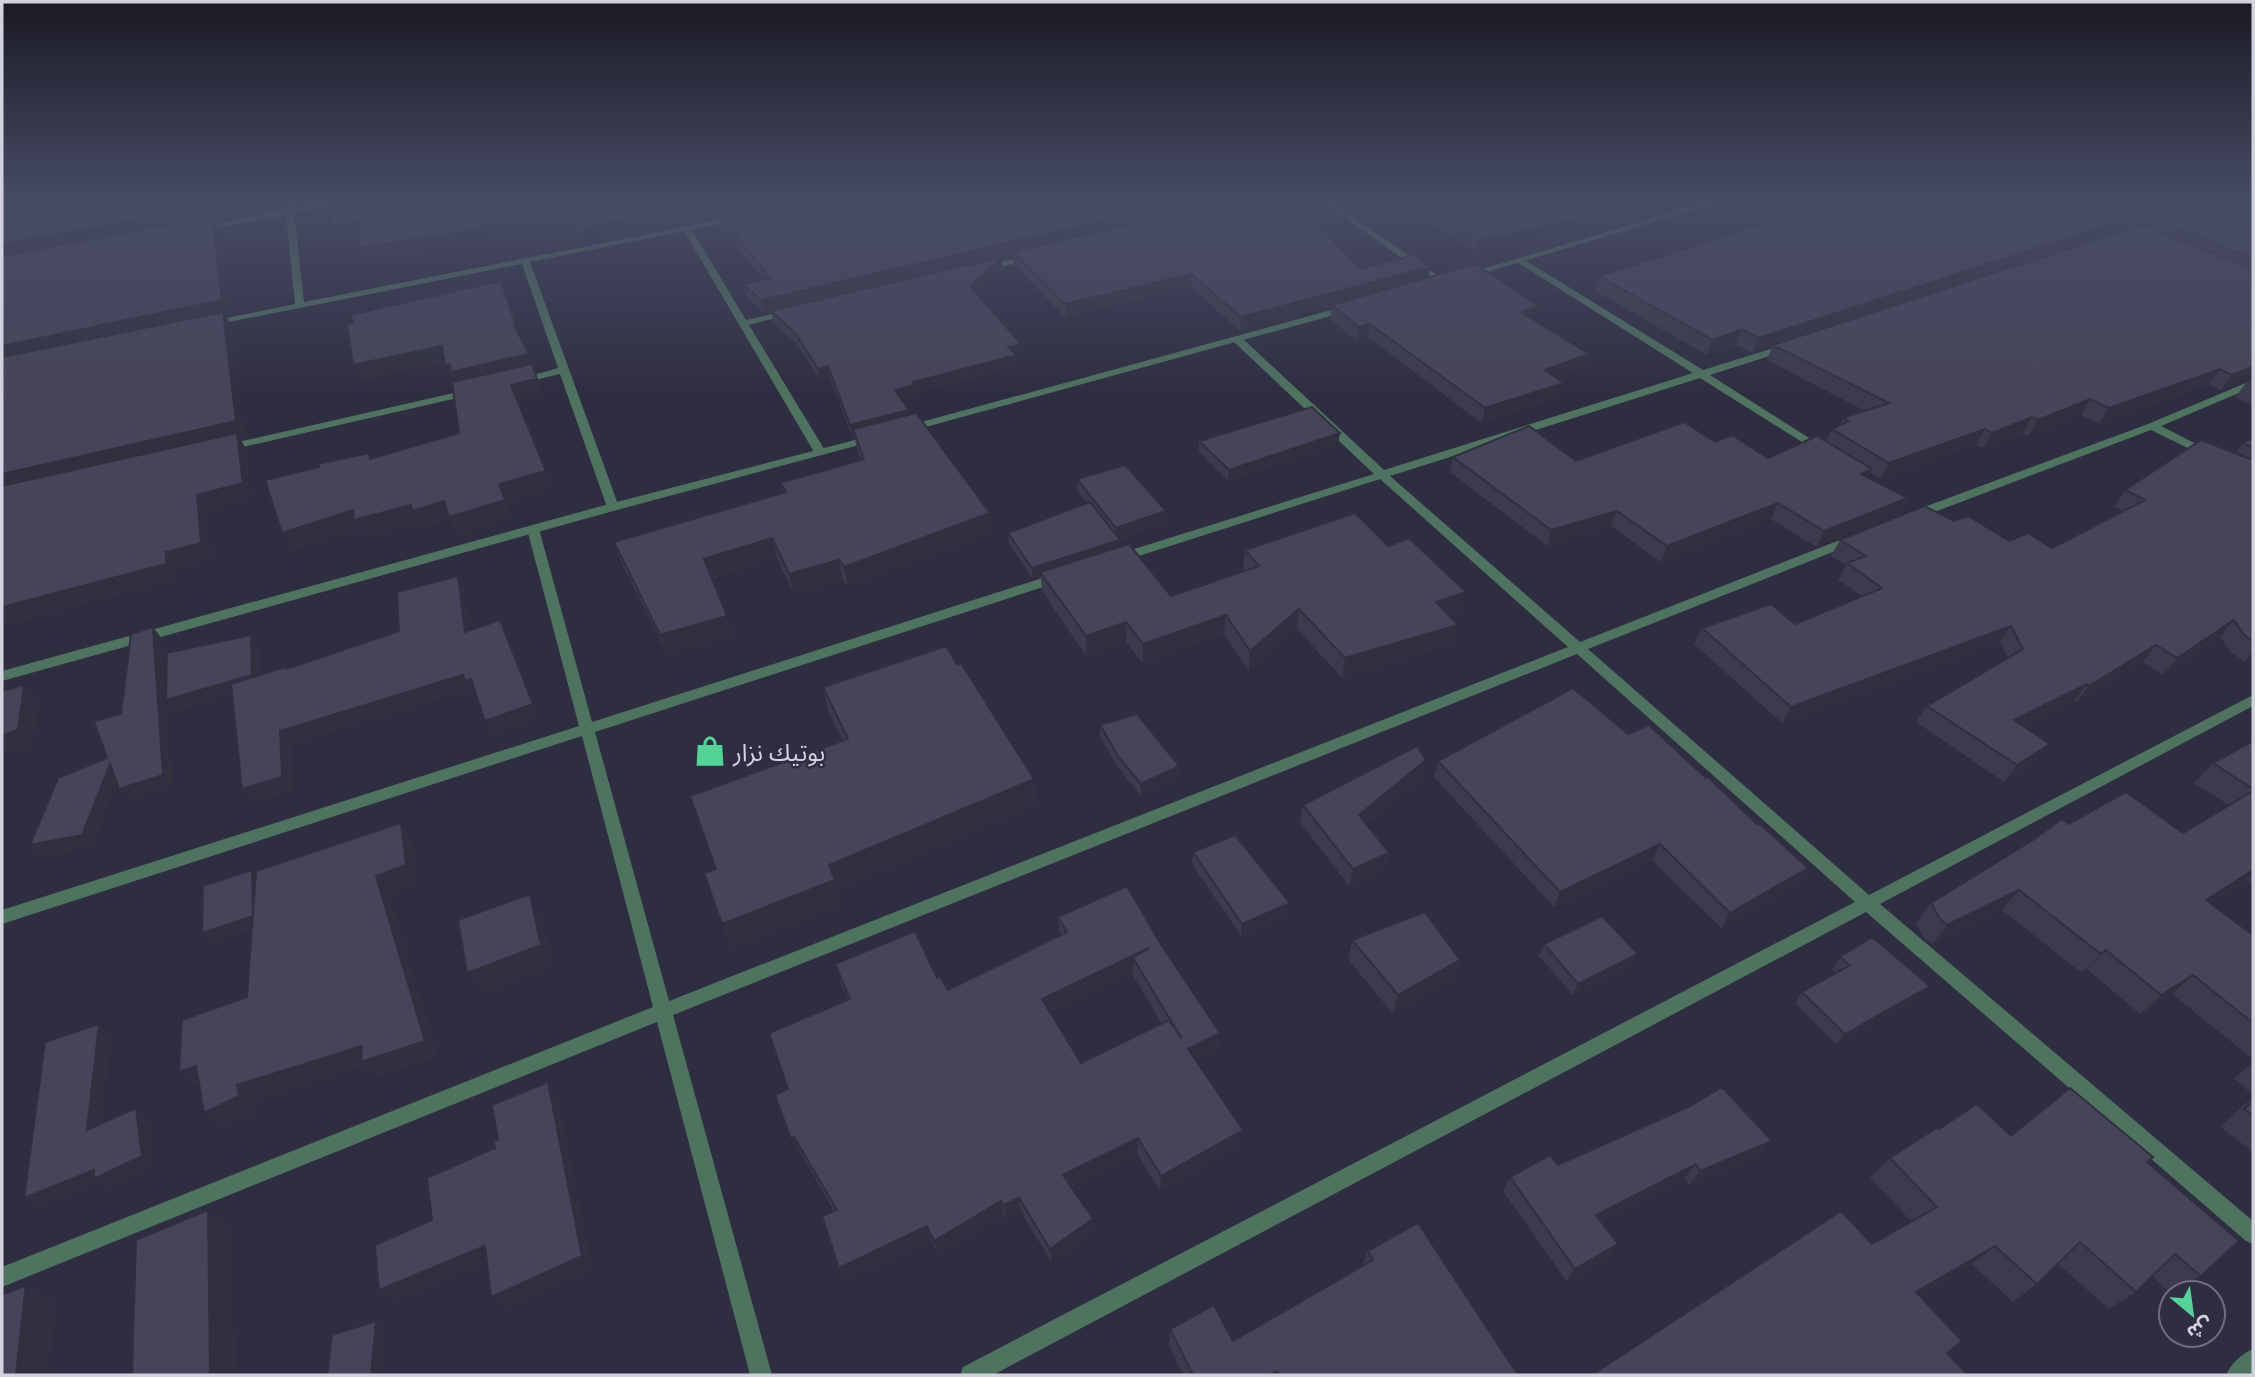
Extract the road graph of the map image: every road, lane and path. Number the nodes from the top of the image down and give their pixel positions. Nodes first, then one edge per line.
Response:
1 (296, 266) edge
2 (494, 266) edge
3 (527, 266) edge
4 (708, 266) edge
5 (990, 266) edge
6 (1420, 266) edge
7 (1498, 266) edge
8 (1530, 266) edge
9 (969, 271) edge
10 (1443, 282) junction
11 (1430, 285) edge
12 (300, 306) junction
13 (1353, 307) edge
14 (796, 312) edge
15 (742, 324) junction
16 (205, 326) edge
17 (1238, 340) junction
18 (1795, 345) edge
19 (564, 370) junction
20 (1704, 374) junction
21 (510, 383) edge
22 (2253, 383) edge
23 (483, 389) edge
24 (2152, 426) junction
25 (901, 430) edge
26 (887, 434) edge
27 (216, 450) edge
28 (820, 452) junction
29 (1831, 456) edge
30 (2220, 460) edge
31 (1382, 475) junction
32 (612, 507) junction
33 (1895, 523) edge
34 (533, 529) junction
35 (1870, 533) edge
36 (1104, 563) edge
37 (1064, 576) edge
38 (1581, 648) junction
39 (2, 676) edge
40 (2253, 700) edge
41 (587, 727) junction
42 (1866, 902) junction
43 (2, 918) edge
44 (663, 1011) junction
45 (2253, 1234) edge
46 (2, 1277) edge
47 (2253, 1360) edge
48 (761, 1375) edge
49 (971, 1375) edge
50 (2236, 1375) edge

1 - 12 street
2 - 12 street
3 - 19 street
4 - 15 street
5 - 9 street
6 - 10 street
7 - 10 street
8 - 20 street
10 - 11 street
12 - 16 street
13 - 17 street
14 - 15 street
15 - 28 street
17 - 25 street
17 - 31 street
18 - 20 street
19 - 21 street
19 - 32 street
20 - 29 street
20 - 31 street
22 - 24 street
23 - 27 street
24 - 30 street
24 - 33 street
26 - 28 street
28 - 32 street
31 - 36 street
31 - 38 street
32 - 34 street
34 - 39 street
34 - 41 street
35 - 38 street
37 - 41 street
38 - 42 street
38 - 44 street
40 - 42 street
41 - 43 street
41 - 44 street
42 - 45 street
42 - 49 street
44 - 46 street
44 - 48 street
47 - 50 street

